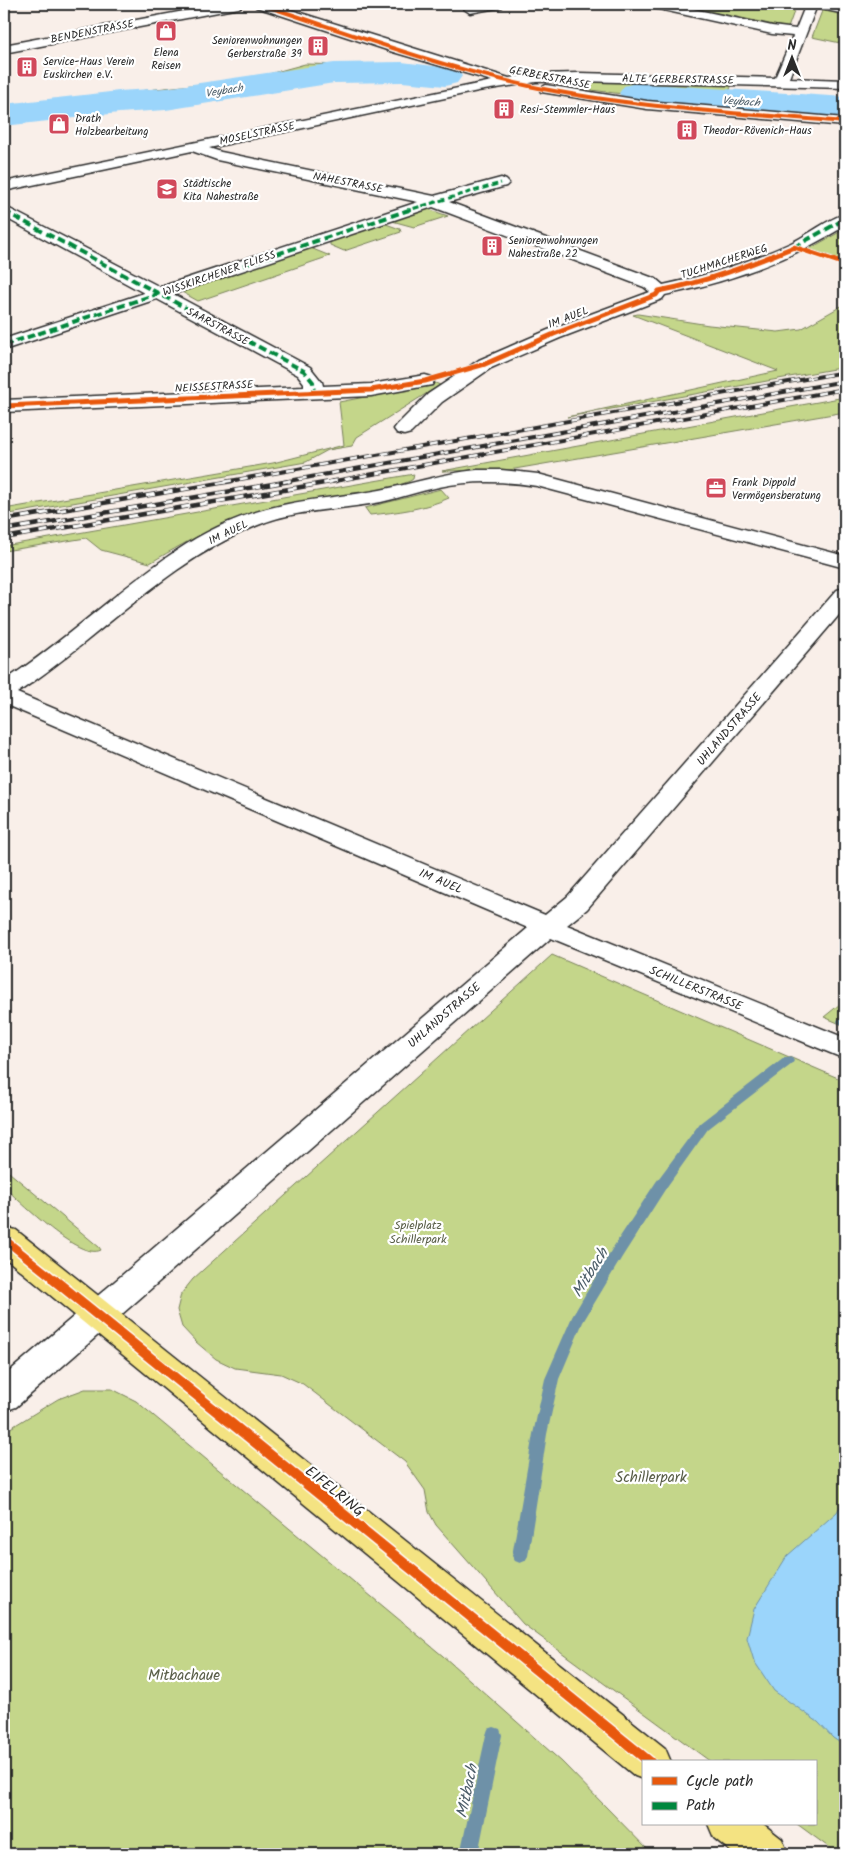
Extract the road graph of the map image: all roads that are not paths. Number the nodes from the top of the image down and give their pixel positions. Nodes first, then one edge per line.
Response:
1 (239, 4) edge
2 (260, 4) edge
3 (498, 4) edge
4 (654, 4) edge
5 (813, 4) edge
6 (470, 10) dead end
7 (845, 10) edge
8 (799, 33) junction
9 (4, 49) edge
10 (781, 81) junction
11 (510, 82) junction
12 (845, 84) edge
13 (845, 122) edge
14 (194, 147) junction
15 (501, 183) dead end
16 (4, 186) edge
17 (435, 201) junction
18 (4, 211) edge
19 (845, 218) edge
20 (659, 291) junction
21 (157, 294) junction
22 (4, 345) edge
23 (424, 381) dead end
24 (314, 393) junction
25 (4, 406) edge
26 (404, 429) dead end
27 (845, 562) edge
28 (845, 595) edge
29 (4, 691) edge
30 (4, 696) edge
31 (548, 925) junction
32 (845, 1050) edge
33 (4, 1239) edge
34 (97, 1316) junction
35 (4, 1396) edge
36 (648, 1760) edge
37 (731, 1826) edge
38 (766, 1854) edge

1 - 9 street, BENDENSTRASSE
2 - 11 street, GERBERSTRASSE
3 - 6 street
4 - 8 street
5 - 7 street
5 - 8 street
8 - 10 street
10 - 11 street, ALTE GERBERSTRASSE
10 - 12 street, ALTE GERBERSTRASSE
11 - 13 street, GERBERSTRASSE
11 - 14 street, MOSELSTRASSE
14 - 16 street, MOSELSTRASSE
14 - 17 street, NAHESTRASSE
15 - 17 street, NAHESTRASSE
17 - 20 street
17 - 21 street, WISSKIRCHENER FLIESS
18 - 21 street, SAARSTRASSE
19 - 20 street, TUCHMACHERWEG
20 - 26 street, IM AUEL
21 - 22 street, WISSKIRCHENER FLIESS
21 - 24 street, SAARSTRASSE
23 - 24 street, NEISSESTRASSE
24 - 25 street, NEISSESTRASSE
27 - 29 street, IM AUEL
28 - 31 street, UHLANDSTRASSE
30 - 31 street, IM AUEL
31 - 32 street, SCHILLERSTRASSE
31 - 34 street, UHLANDSTRASSE
33 - 34 main road, EIFELRING
34 - 35 street, UHLANDSTRASSE
34 - 36 main road, EIFELRING
37 - 38 main road

